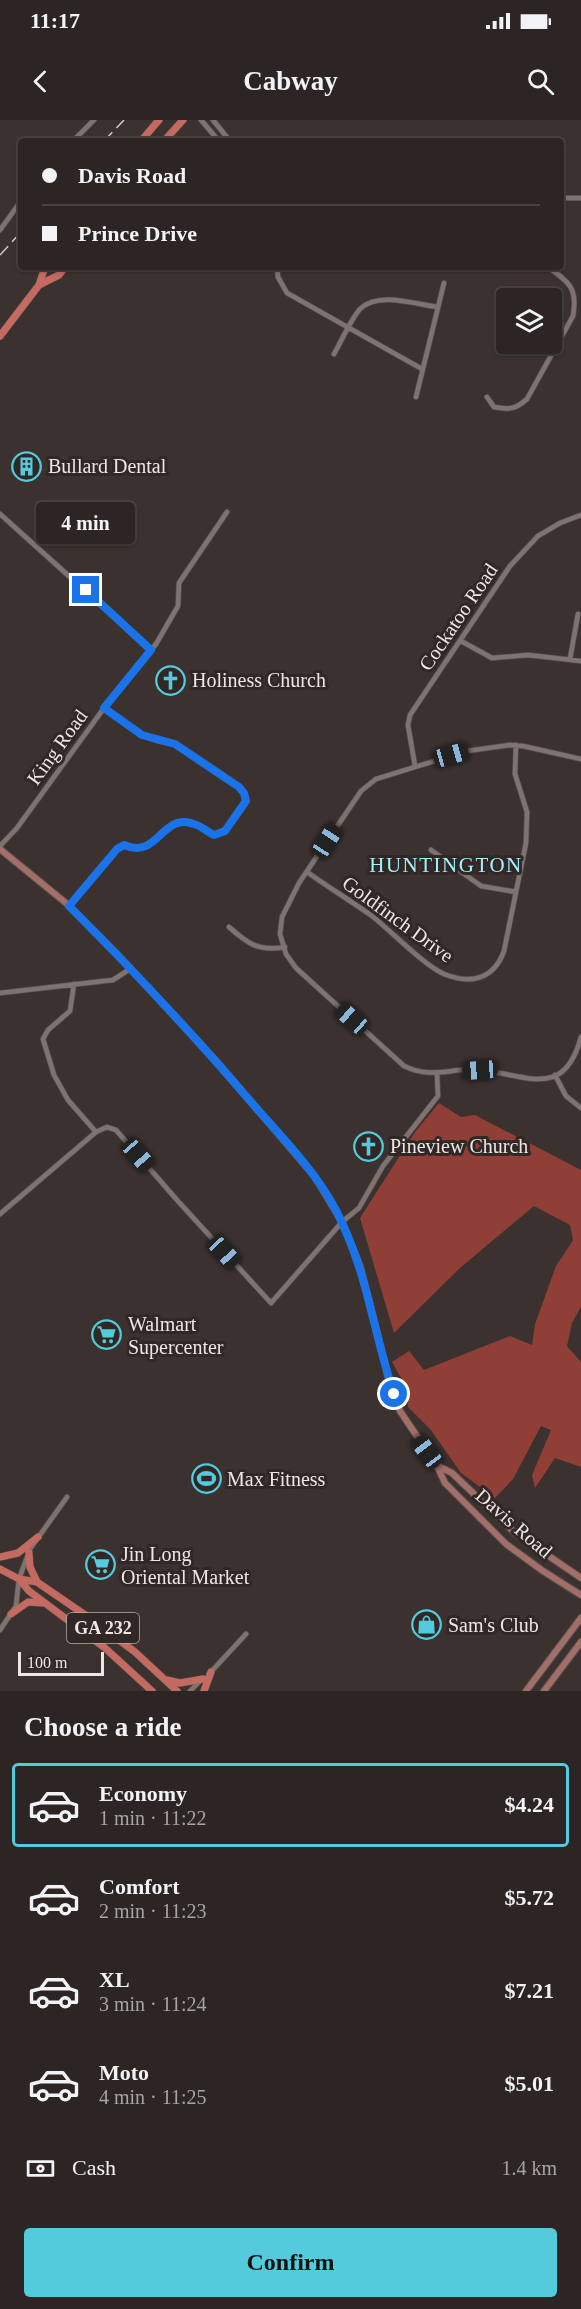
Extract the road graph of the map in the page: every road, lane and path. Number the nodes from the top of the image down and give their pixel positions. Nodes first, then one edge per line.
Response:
1 (94, 120) edge
2 (159, 120) edge
3 (183, 120) edge
4 (201, 120) edge
5 (213, 120) edge
6 (77, 138) edge
7 (144, 138) edge
8 (167, 138) edge
9 (216, 138) edge
10 (228, 138) edge
11 (564, 198) edge
12 (581, 198) edge
13 (18, 205) edge
14 (0, 230) edge
15 (44, 270) edge
16 (63, 270) edge
17 (277, 270) edge
18 (552, 270) edge
19 (444, 283) dead end
20 (39, 285) junction
21 (437, 307) junction
22 (349, 329) junction
23 (562, 334) edge
24 (0, 336) edge
25 (334, 354) dead end
26 (550, 354) edge
27 (422, 369) junction
28 (416, 397) dead end
29 (486, 397) dead end
30 (227, 512) dead end
31 (0, 514) edge
32 (581, 515) edge
33 (578, 614) dead end
34 (461, 640) junction
35 (151, 650) junction
36 (570, 660) junction
37 (581, 661) edge
38 (104, 708) junction
39 (516, 746) junction
40 (581, 759) edge
41 (414, 766) junction
42 (0, 848) edge
43 (431, 850) dead end
44 (307, 872) junction
45 (516, 892) junction
46 (69, 906) junction
47 (229, 927) dead end
48 (285, 948) junction
49 (130, 969) junction
50 (74, 984) junction
51 (0, 993) edge
52 (581, 1037) edge
53 (437, 1074) junction
54 (555, 1075) junction
55 (581, 1108) edge
56 (96, 1132) junction
57 (0, 1214) edge
58 (342, 1222) junction
59 (437, 1466) junction
60 (67, 1497) dead end
61 (38, 1537) junction
62 (28, 1553) junction
63 (0, 1557) edge
64 (0, 1569) edge
65 (581, 1578) edge
66 (19, 1579) junction
67 (37, 1582) junction
68 (581, 1595) edge
69 (47, 1604) junction
70 (11, 1614) junction
71 (581, 1618) edge
72 (0, 1630) edge
73 (246, 1634) dead end
74 (581, 1642) edge
75 (211, 1672) junction
76 (166, 1679) junction
77 (203, 1679) junction
78 (152, 1691) edge
79 (177, 1691) edge
80 (190, 1691) edge
81 (204, 1691) edge
82 (526, 1691) edge
83 (544, 1691) edge

1 - 6 street
2 - 7 main road
3 - 8 main road
4 - 9 street
5 - 10 street
11 - 12 street
13 - 14 street
15 - 20 main road
16 - 20 main road
17 - 22 street
18 - 23 street
19 - 21 street
20 - 24 main road
21 - 22 street
21 - 27 street
22 - 25 street
22 - 27 street
26 - 29 street
27 - 28 street
30 - 35 street, King Road
31 - 35 street
32 - 34 street, Cockatoo Road
33 - 36 street
34 - 36 street
34 - 41 street, Cockatoo Road
35 - 38 street, King Road
36 - 37 street
38 - 42 street, King Road
38 - 46 street
39 - 40 street
39 - 41 street
39 - 45 street, Goldfinch Drive
41 - 44 street
42 - 46 main road, Davis Road
43 - 45 street
44 - 45 street, Goldfinch Drive
44 - 48 street
46 - 49 main road, Davis Road
47 - 48 street
48 - 53 street
49 - 50 street
49 - 58 main road, Davis Road
50 - 51 street
50 - 56 street
52 - 54 street
53 - 54 street
53 - 58 street
54 - 55 street
56 - 57 street
56 - 58 street
58 - 59 main road, Davis Road
59 - 65 main road, Davis Road
59 - 68 main road, Davis Road
60 - 61 street
61 - 62 street
61 - 63 main road
62 - 66 street
62 - 67 main road
64 - 66 main road, GA 232
66 - 67 main road, GA 232
66 - 69 main road, GA 232
66 - 70 street
67 - 76 main road, GA 232
69 - 70 main road
69 - 78 main road, GA 232
70 - 72 street
71 - 82 main road
73 - 75 street
74 - 83 main road
75 - 77 street
75 - 81 main road
76 - 77 main road
76 - 79 main road, GA 232
77 - 80 street

